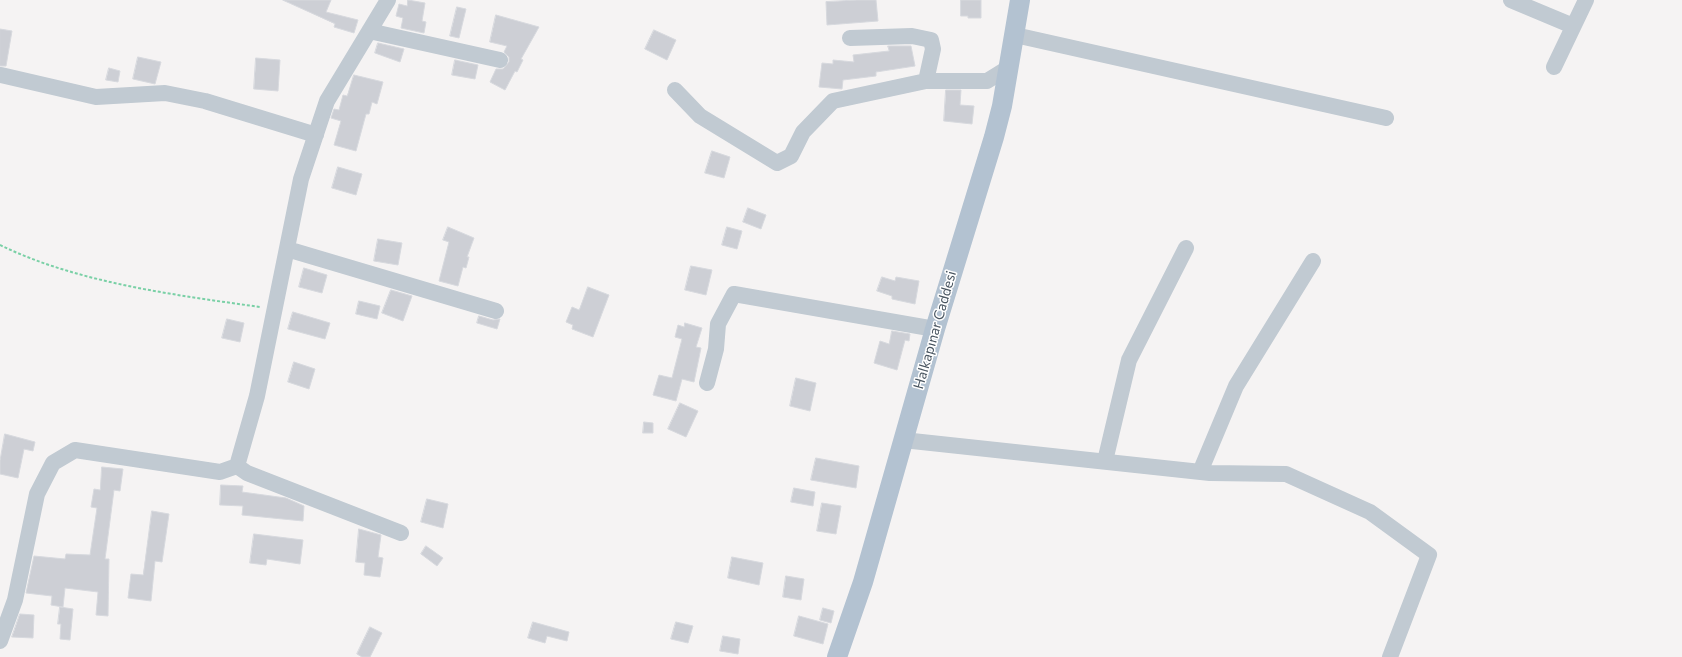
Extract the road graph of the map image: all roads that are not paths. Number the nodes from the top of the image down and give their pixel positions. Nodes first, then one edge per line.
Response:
1 (388, 0) edge
2 (1020, 0) edge
3 (1511, 0) edge
4 (1586, 0) edge
5 (1573, 26) junction
6 (369, 32) junction
7 (1015, 35) junction
8 (850, 38) dead end
9 (500, 60) dead end
10 (1554, 67) dead end
11 (1008, 68) junction
12 (1, 75) edge
13 (926, 81) junction
14 (675, 90) dead end
15 (1386, 118) dead end
16 (316, 135) junction
17 (1186, 248) dead end
18 (287, 249) junction
19 (1313, 261) dead end
20 (496, 311) dead end
21 (935, 329) junction
22 (707, 382) dead end
23 (903, 440) junction
24 (1105, 461) junction
25 (237, 466) junction
26 (1200, 472) junction
27 (401, 533) dead end
28 (0, 641) edge
29 (837, 657) edge
30 (1390, 657) edge

1 - 6 street
2 - 7 main road, Halkapınar Caddesi
3 - 5 street
4 - 5 street
5 - 10 street
6 - 9 street
6 - 16 street
7 - 11 main road, Halkapınar Caddesi
7 - 15 street
8 - 13 street
11 - 13 street
11 - 21 main road, Halkapınar Caddesi
12 - 16 street
13 - 14 street
16 - 18 street
17 - 24 street
18 - 20 street
18 - 25 street
19 - 26 street
21 - 22 street
21 - 23 main road, Halkapınar Caddesi
23 - 24 street
23 - 29 main road, Halkapınar Caddesi
24 - 26 street
25 - 27 street
25 - 28 street
26 - 30 street

